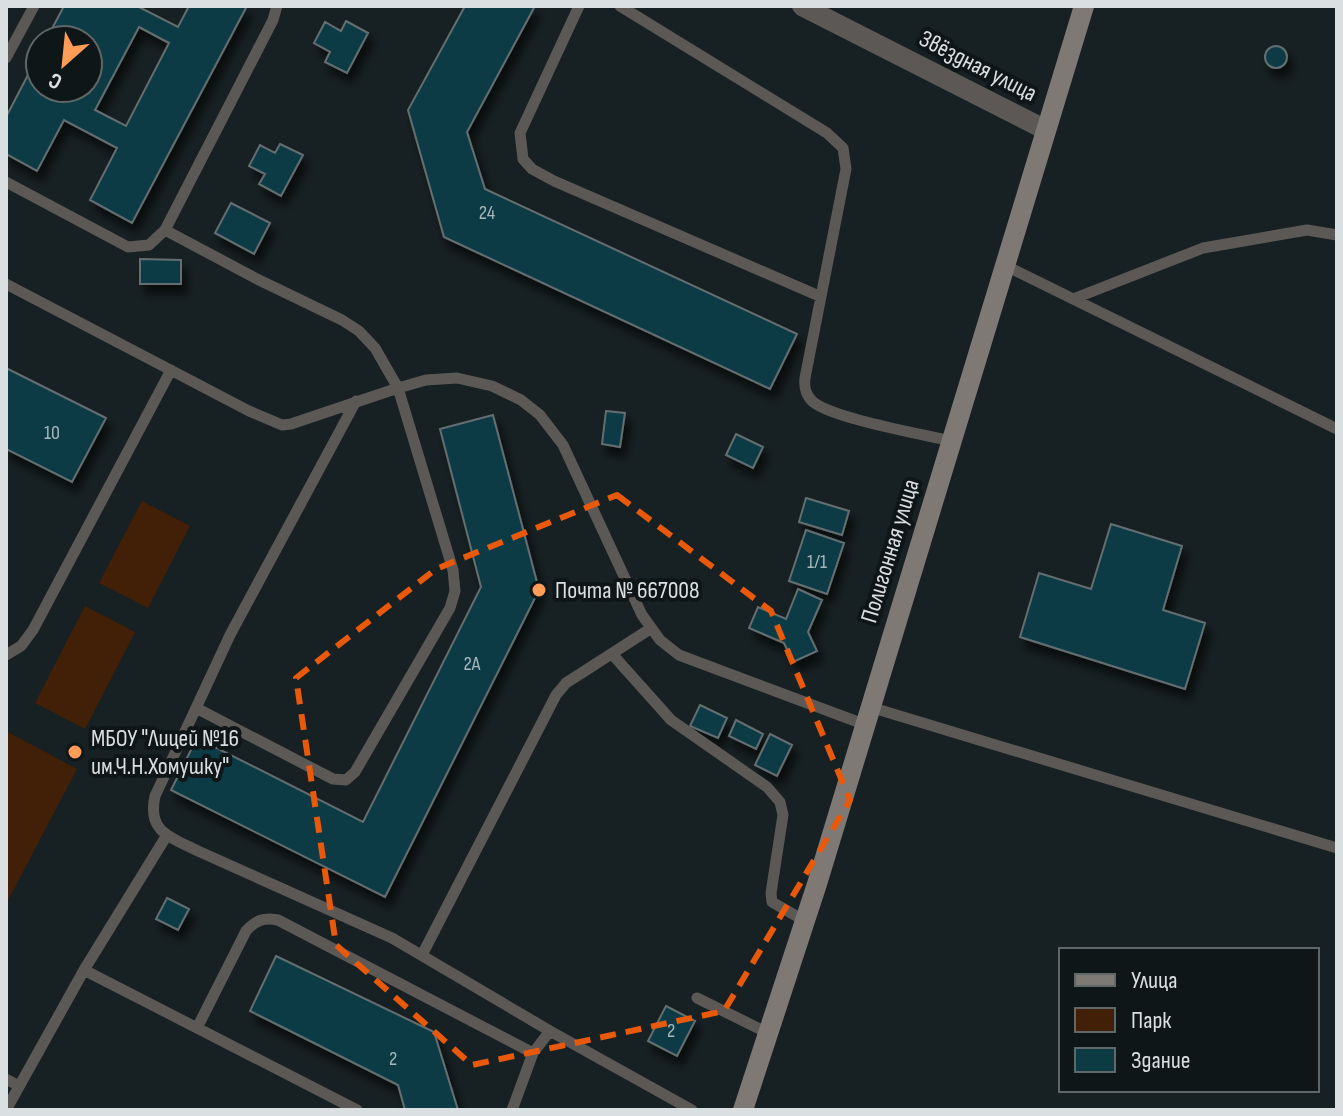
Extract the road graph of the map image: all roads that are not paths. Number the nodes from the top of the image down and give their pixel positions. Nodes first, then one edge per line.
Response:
1 (34, 6) edge
2 (277, 6) edge
3 (579, 6) edge
4 (620, 6) edge
5 (802, 6) edge
6 (1084, 6) edge
7 (6, 58) edge
8 (1044, 129) junction
9 (6, 182) edge
10 (165, 230) junction
11 (1337, 235) edge
12 (1004, 265) junction
13 (6, 284) edge
14 (819, 296) junction
15 (1073, 299) junction
16 (171, 370) junction
17 (398, 388) junction
18 (356, 401) junction
19 (1337, 429) edge
20 (950, 441) junction
21 (650, 629) junction
22 (612, 654) junction
23 (6, 655) edge
24 (196, 708) junction
25 (868, 716) junction
26 (167, 835) junction
27 (1337, 848) edge
28 (805, 921) junction
29 (422, 955) junction
30 (84, 970) junction
31 (697, 998) dead end
32 (197, 1028) junction
33 (550, 1031) junction
34 (768, 1033) junction
35 (533, 1053) junction
36 (6, 1079) edge
37 (19, 1086) junction
38 (6, 1110) edge
39 (357, 1110) edge
40 (512, 1110) edge
41 (692, 1110) edge
42 (743, 1110) edge

1 - 7 lane
2 - 10 lane
3 - 14 lane
4 - 14 lane
5 - 8 street, Звёздная улица
6 - 8 street, Полигонная улица
8 - 12 street, Полигонная улица
9 - 10 lane
10 - 17 lane
11 - 15 lane
12 - 15 lane
12 - 20 street, Полигонная улица
13 - 16 lane
14 - 20 lane
15 - 19 lane
16 - 18 lane
16 - 23 lane
17 - 18 lane
17 - 21 lane
17 - 24 lane
18 - 24 lane
20 - 25 street, Полигонная улица
21 - 22 lane
21 - 25 lane
22 - 28 lane
22 - 29 lane
24 - 26 lane
25 - 27 lane
25 - 28 street, Полигонная улица
26 - 29 lane
26 - 30 lane
28 - 34 street, Полигонная улица
29 - 33 lane
30 - 32 lane
30 - 37 lane
31 - 34 lane
32 - 35 lane
32 - 39 lane
33 - 35 lane
33 - 41 lane
34 - 42 street, Полигонная улица
35 - 40 lane
36 - 37 lane
37 - 38 lane

